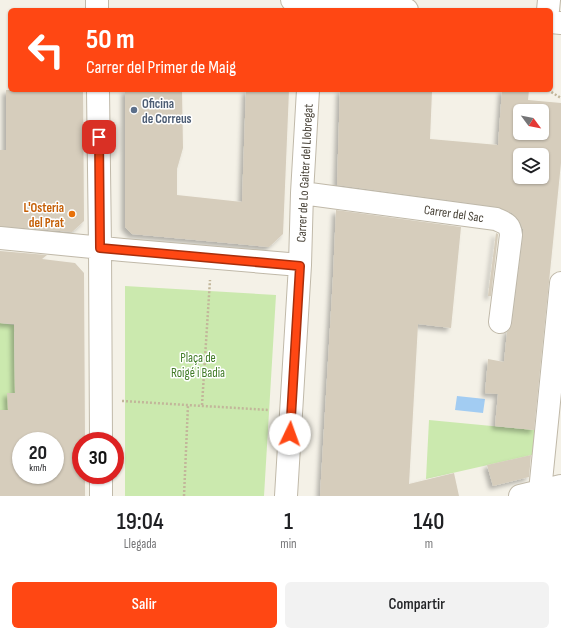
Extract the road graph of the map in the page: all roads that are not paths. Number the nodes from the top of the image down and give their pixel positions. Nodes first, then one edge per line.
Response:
1 (307, 3) edge
2 (378, 8) edge
3 (98, 92) edge
4 (308, 92) edge
5 (302, 193) junction
6 (0, 238) edge
7 (100, 248) junction
8 (300, 266) junction
9 (561, 283) edge
10 (500, 322) dead end
11 (101, 432) edge
12 (101, 484) edge
13 (551, 488) edge
14 (101, 496) edge
15 (286, 496) edge
16 (520, 496) edge

1 - 2 street
3 - 7 street
4 - 5 street, Carrer de Lo Gaiter del Llobregat
5 - 8 street, Carrer de Lo Gaiter del Llobregat
5 - 10 street, Carrer del Sac
6 - 7 street
7 - 8 street
7 - 11 street
8 - 15 street, Carrer de Lo Gaiter del Llobregat
9 - 13 street
12 - 14 street
13 - 16 street

